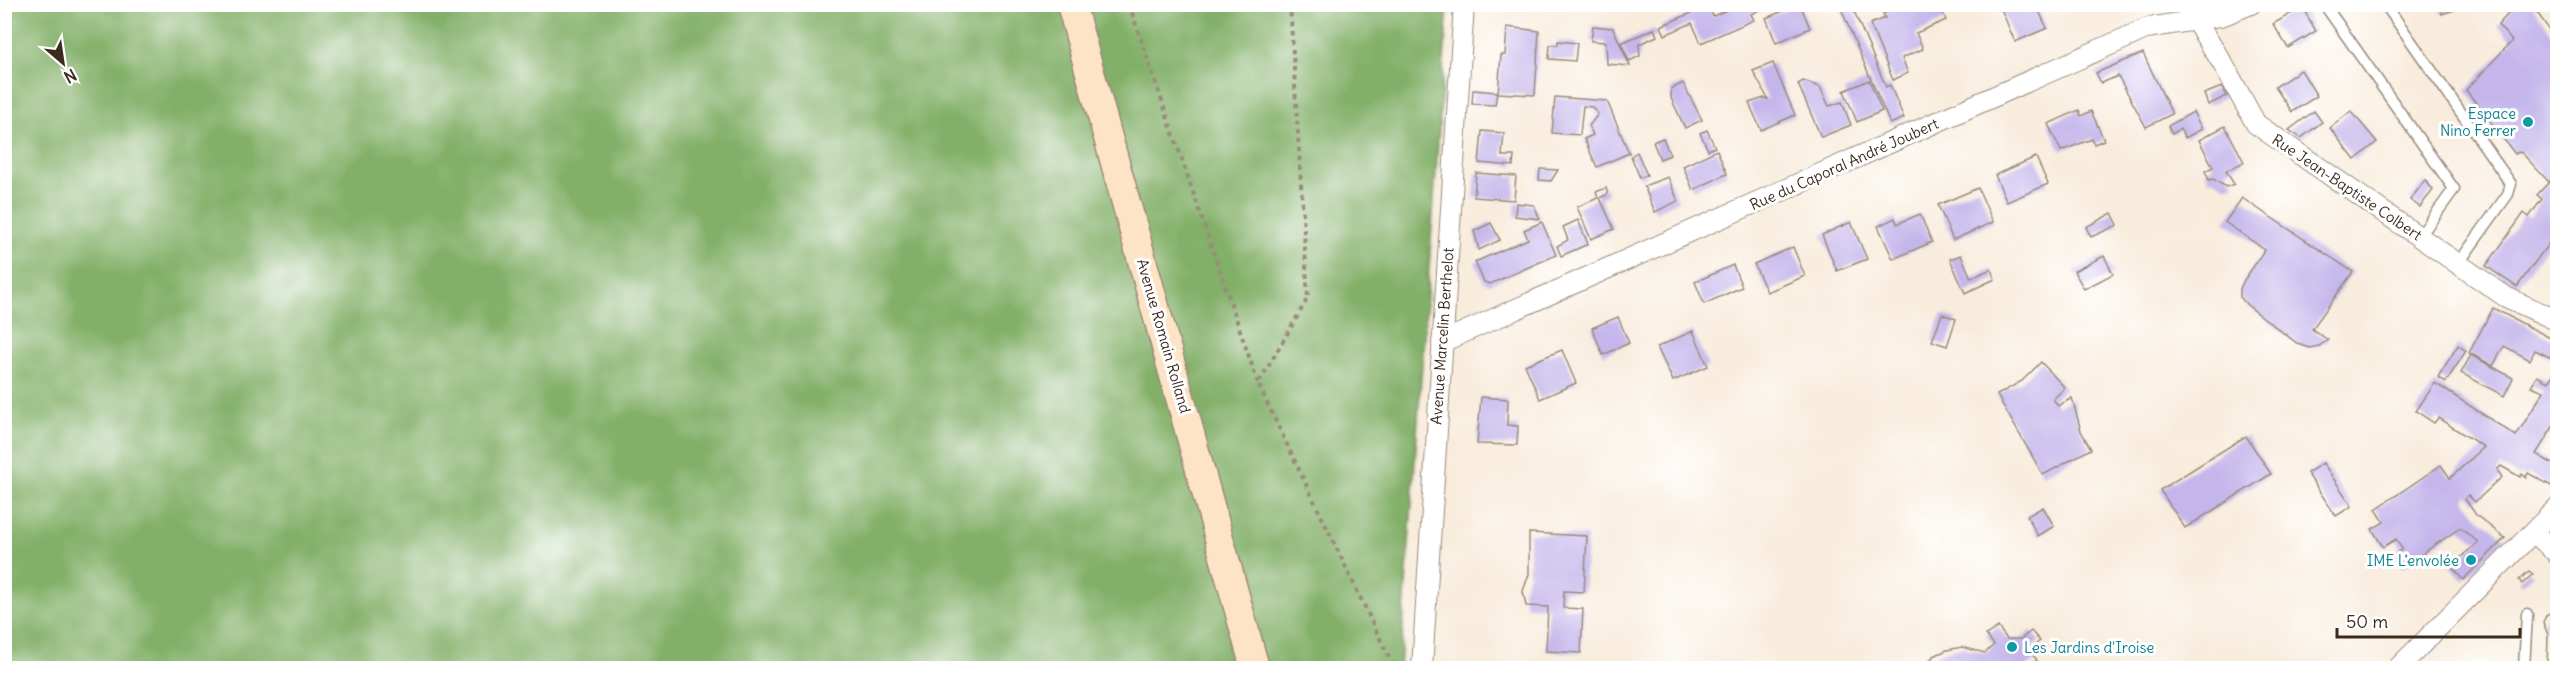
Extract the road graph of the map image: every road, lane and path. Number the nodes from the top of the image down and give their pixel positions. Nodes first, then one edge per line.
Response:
1 (1071, 4) edge
2 (1129, 4) edge
3 (1290, 4) edge
4 (1464, 4) edge
5 (2185, 4) edge
6 (2251, 4) edge
7 (2324, 4) edge
8 (2385, 4) edge
9 (2197, 21) junction
10 (2420, 236) junction
11 (2458, 264) junction
12 (2558, 321) edge
13 (1442, 342) junction
14 (1258, 384) junction
15 (2558, 507) edge
16 (2534, 532) junction
17 (2558, 555) edge
18 (2527, 614) dead end
19 (1255, 669) edge
20 (1394, 669) edge
21 (1422, 669) edge
22 (2398, 669) edge
23 (2524, 669) edge

1 - 19 main road, Avenue Romain Rolland
2 - 14 path
3 - 14 path
4 - 13 street, Avenue Marcelin Berthelot
5 - 9 street, Rue Jean-Baptiste Colbert
6 - 9 street, Rue du Caporal André Joubert
7 - 10 lane
8 - 11 lane
9 - 10 street, Rue Jean-Baptiste Colbert
9 - 13 street, Rue du Caporal André Joubert
10 - 11 street, Rue Jean-Baptiste Colbert
11 - 12 street, Rue Jean-Baptiste Colbert
13 - 21 street, Avenue Marcelin Berthelot
14 - 20 path
15 - 16 street
16 - 17 street
16 - 22 street
18 - 23 lane

